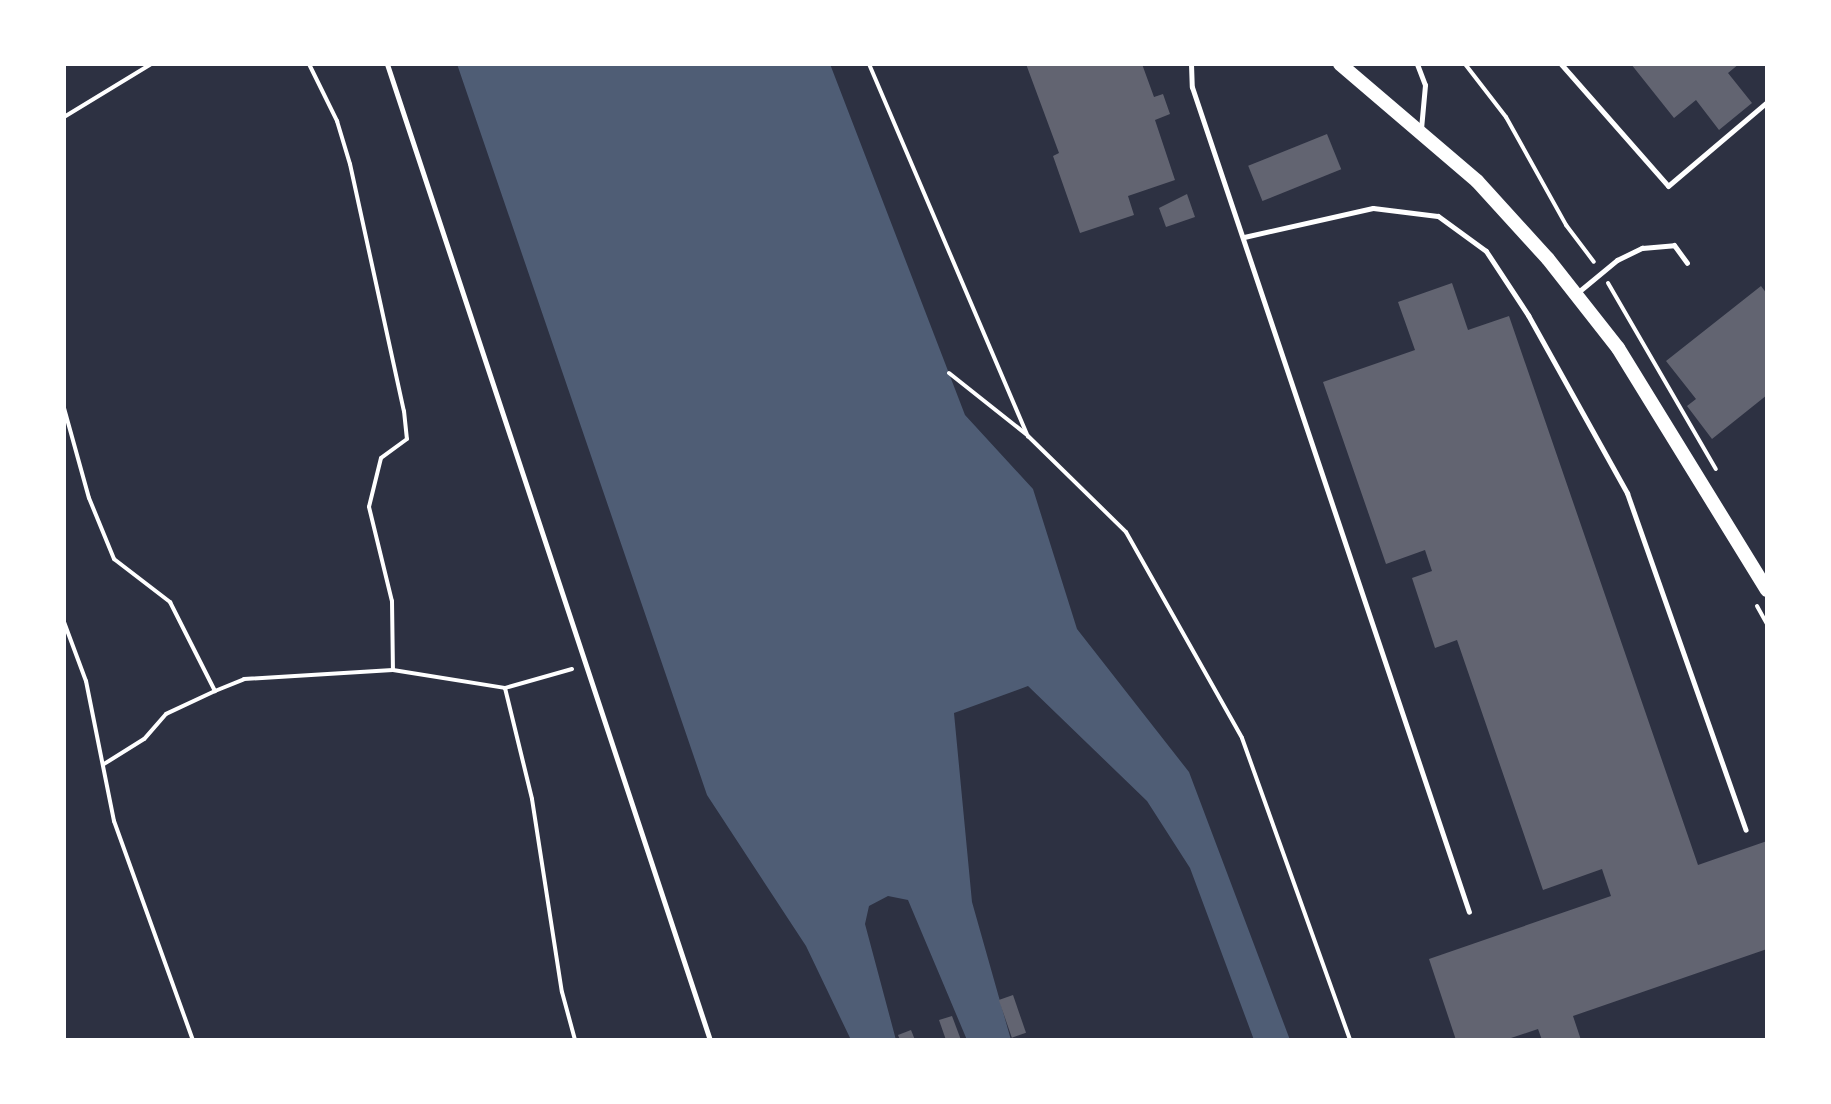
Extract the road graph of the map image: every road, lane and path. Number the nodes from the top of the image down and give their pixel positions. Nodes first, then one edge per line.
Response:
1 (151, 64) edge
2 (309, 64) edge
3 (387, 64) edge
4 (869, 64) edge
5 (1191, 64) edge
6 (1340, 64) edge
7 (1417, 64) edge
8 (1465, 64) edge
9 (1561, 64) edge
10 (1767, 102) edge
11 (64, 117) edge
12 (1421, 130) junction
13 (1244, 237) junction
14 (1687, 263) dead end
15 (1602, 273) junction
16 (1576, 294) junction
17 (949, 373) dead end
18 (64, 408) edge
19 (1028, 436) junction
20 (1721, 477) dead end
21 (1767, 590) edge
22 (1752, 596) dead end
23 (64, 622) edge
24 (1767, 624) edge
25 (586, 665) junction
26 (393, 670) junction
27 (505, 688) junction
28 (215, 691) junction
29 (104, 764) junction
30 (1746, 830) dead end
31 (1469, 912) dead end
32 (193, 1040) edge
33 (575, 1040) edge
34 (710, 1040) edge
35 (1350, 1040) edge

1 - 11 path
2 - 26 path
3 - 25 lane
4 - 19 path
5 - 13 lane
6 - 12 main road
7 - 12 lane
8 - 15 path
9 - 10 lane
12 - 16 main road
13 - 30 lane
13 - 31 lane
14 - 15 lane
15 - 16 lane
15 - 20 path
16 - 21 main road
17 - 19 path
18 - 28 path
19 - 35 path
22 - 24 path
23 - 29 path
25 - 27 path
25 - 34 lane
26 - 27 path
26 - 28 path
27 - 33 path
28 - 29 path
29 - 32 path

